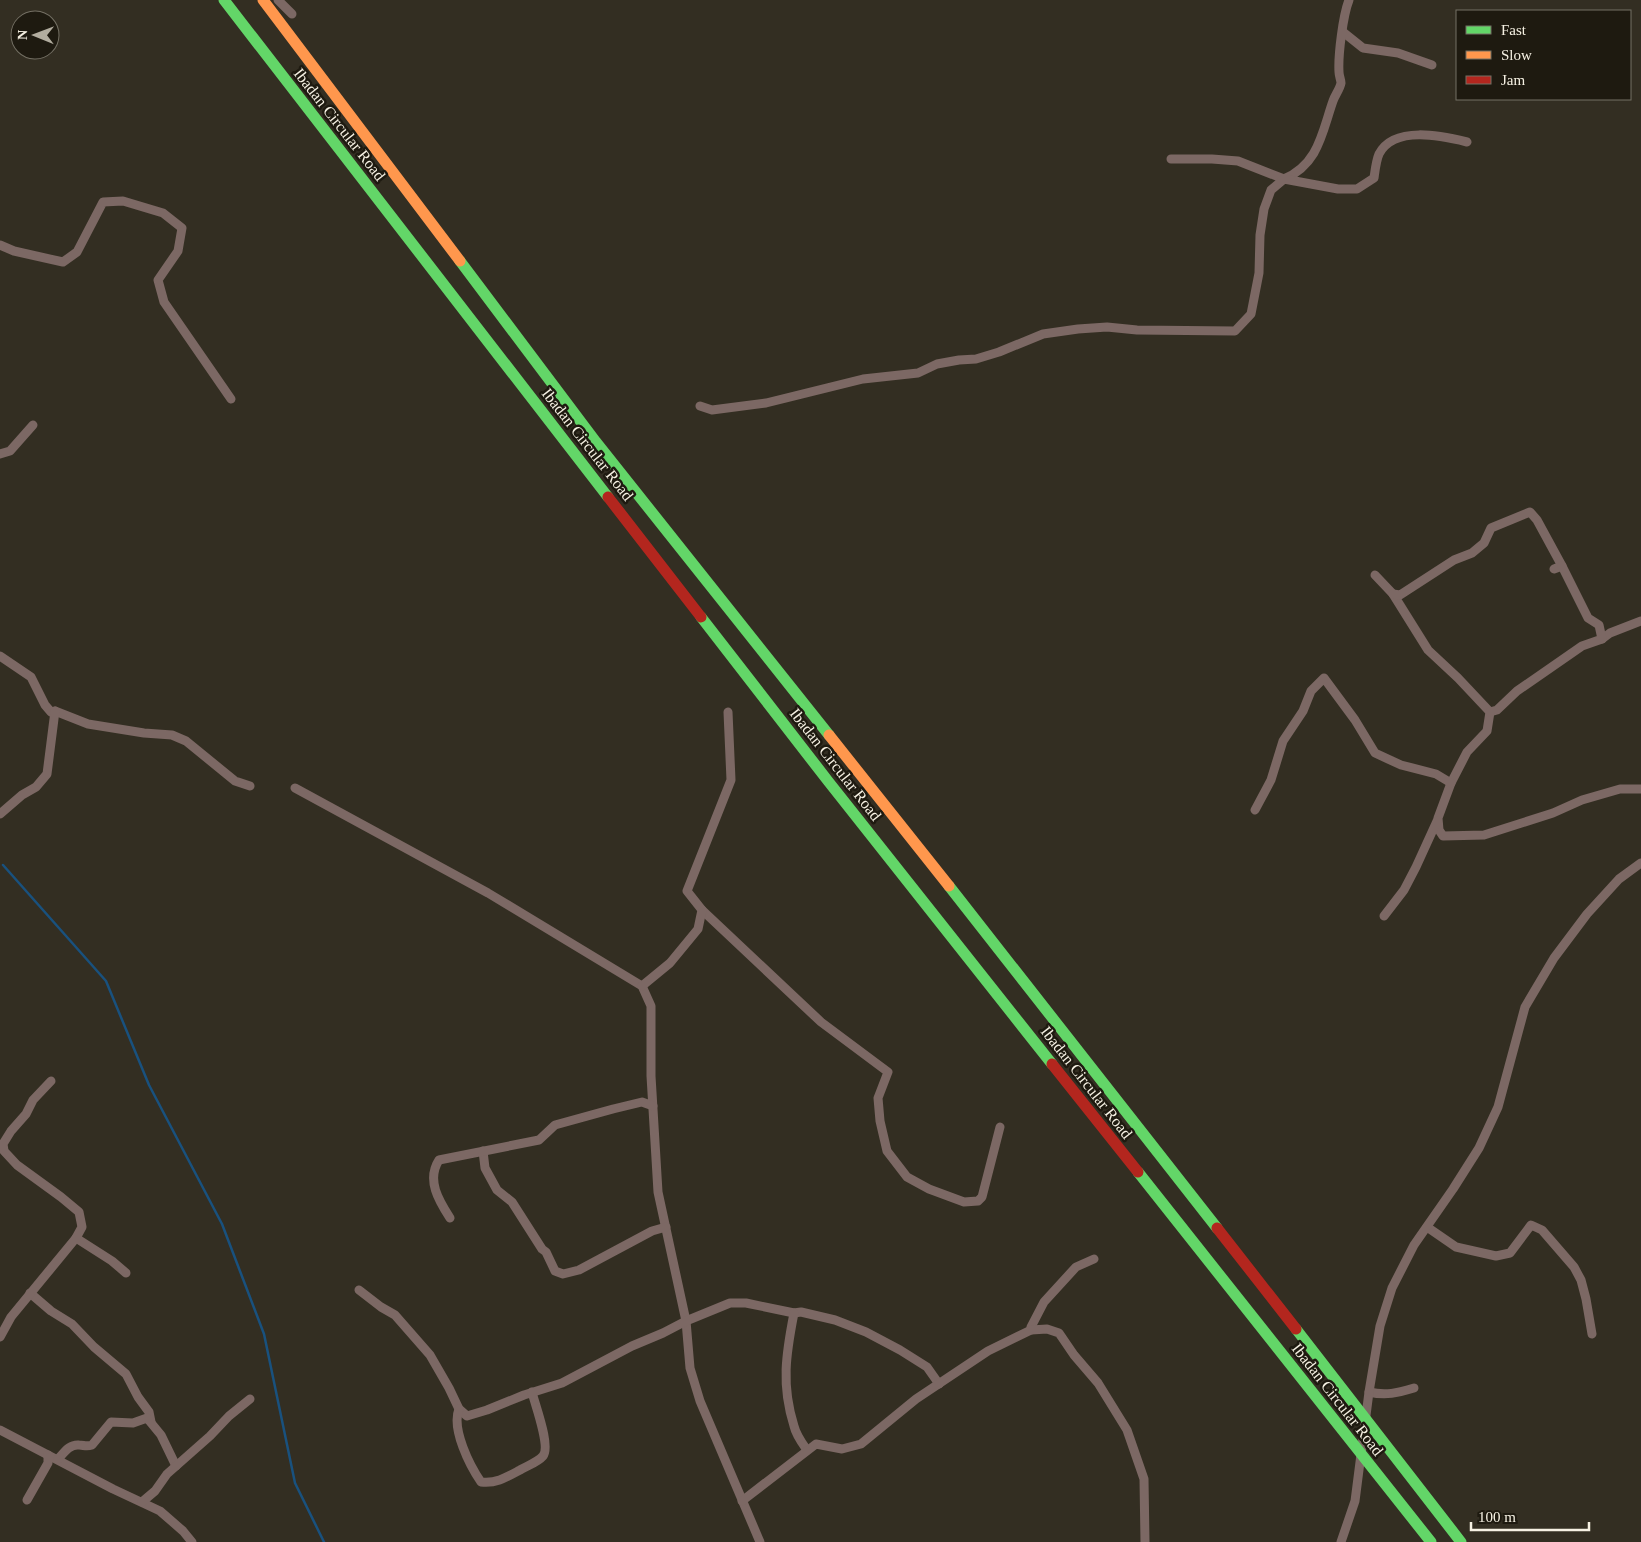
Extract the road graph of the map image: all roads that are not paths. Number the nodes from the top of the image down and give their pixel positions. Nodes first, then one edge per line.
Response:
1 (224, 0) edge
2 (263, 0) edge
3 (278, 0) edge
4 (1350, 0) edge
5 (292, 14) dead end
6 (1343, 32) junction
7 (1432, 65) dead end
8 (1467, 142) dead end
9 (1171, 158) dead end
10 (1284, 179) junction
11 (0, 245) edge
12 (231, 399) dead end
13 (700, 406) dead end
14 (33, 425) dead end
15 (0, 454) edge
16 (1375, 575) dead end
17 (1393, 594) junction
18 (1641, 621) edge
19 (1602, 639) junction
20 (0, 656) edge
21 (55, 711) junction
22 (728, 712) dead end
23 (1490, 712) junction
24 (1451, 783) junction
25 (250, 786) dead end
26 (295, 788) dead end
27 (1641, 789) edge
28 (1255, 810) dead end
29 (0, 814) edge
30 (1438, 818) junction
31 (1641, 863) edge
32 (702, 910) junction
33 (1384, 916) dead end
34 (642, 986) junction
35 (51, 1081) dead end
36 (653, 1106) junction
37 (1000, 1127) dead end
38 (483, 1151) junction
39 (450, 1218) dead end
40 (666, 1227) junction
41 (1427, 1227) junction
42 (76, 1238) junction
43 (1094, 1259) dead end
44 (126, 1273) dead end
45 (359, 1290) dead end
46 (30, 1293) junction
47 (794, 1313) junction
48 (686, 1320) junction
49 (1031, 1330) junction
50 (1592, 1334) dead end
51 (0, 1337) edge
52 (939, 1384) junction
53 (1414, 1388) dead end
54 (532, 1392) junction
55 (1368, 1392) junction
56 (250, 1399) dead end
57 (459, 1410) junction
58 (151, 1422) junction
59 (0, 1430) edge
60 (807, 1450) junction
61 (48, 1455) junction
62 (58, 1459) junction
63 (176, 1466) junction
64 (27, 1500) dead end
65 (742, 1501) junction
66 (142, 1502) junction
67 (192, 1542) edge
68 (760, 1542) edge
69 (1145, 1542) edge
70 (1341, 1542) edge
71 (1431, 1542) edge
72 (1461, 1542) edge

1 - 71 highway, Ibadan Circular Road
2 - 72 highway, Ibadan Circular Road
3 - 5 street
4 - 6 street
6 - 7 street
6 - 10 street
8 - 10 street
9 - 10 street
10 - 13 street
11 - 12 street
14 - 15 street
16 - 17 street
17 - 19 street
17 - 23 street
18 - 19 street
19 - 23 street
20 - 21 street
21 - 25 street
21 - 29 street
22 - 32 street
23 - 24 street
24 - 28 street
24 - 30 street
26 - 34 street
27 - 30 street
30 - 33 street
31 - 41 street
32 - 34 street
32 - 37 street
34 - 36 street
35 - 42 street
36 - 38 street
36 - 40 street
38 - 39 street
38 - 40 street
40 - 48 street
41 - 50 street
41 - 55 street
42 - 44 street
42 - 46 street
43 - 49 street
45 - 57 street
46 - 51 street
46 - 58 street
47 - 48 street
47 - 52 street
47 - 60 street
48 - 54 street
48 - 65 street
49 - 52 street
49 - 69 street
52 - 60 street
53 - 55 street
54 - 57 street
54 - 57 street
55 - 70 street
56 - 63 street
58 - 62 street
58 - 63 street
59 - 61 street
60 - 65 street
61 - 62 street
61 - 64 street
62 - 66 street
63 - 66 street
65 - 68 street
66 - 67 street

